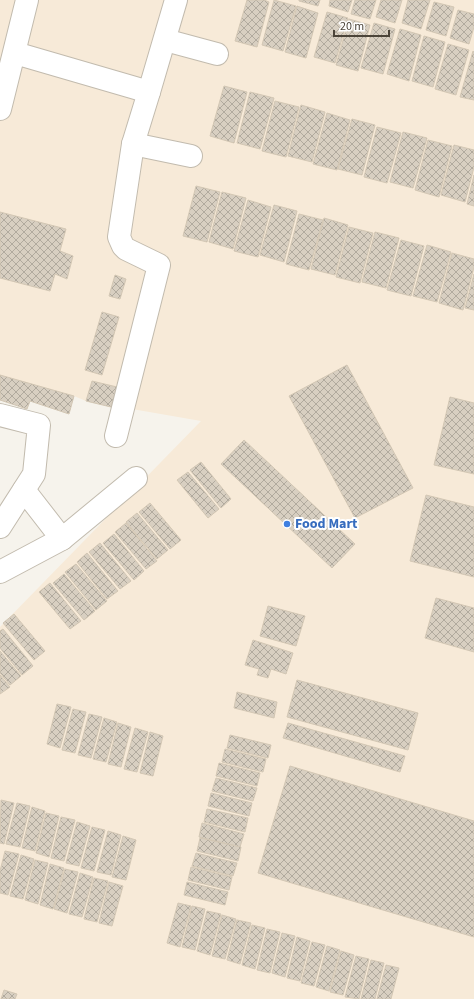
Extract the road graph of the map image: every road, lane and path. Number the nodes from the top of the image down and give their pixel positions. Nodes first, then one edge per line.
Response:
1 (27, 0) edge
2 (176, 0) edge
3 (165, 40) junction
4 (14, 53) junction
5 (217, 54) dead end
6 (149, 92) junction
7 (0, 109) edge
8 (133, 144) junction
9 (191, 156) dead end
10 (0, 415) edge
11 (116, 436) dead end
12 (136, 478) dead end
13 (24, 490) junction
14 (0, 527) edge
15 (62, 539) junction
16 (0, 572) edge

1 - 4 street
2 - 3 street
3 - 5 street
3 - 6 street
4 - 6 street
4 - 7 street
6 - 8 street
8 - 9 street
8 - 11 street
10 - 13 street
12 - 15 street
13 - 14 street
13 - 15 street
15 - 16 street

